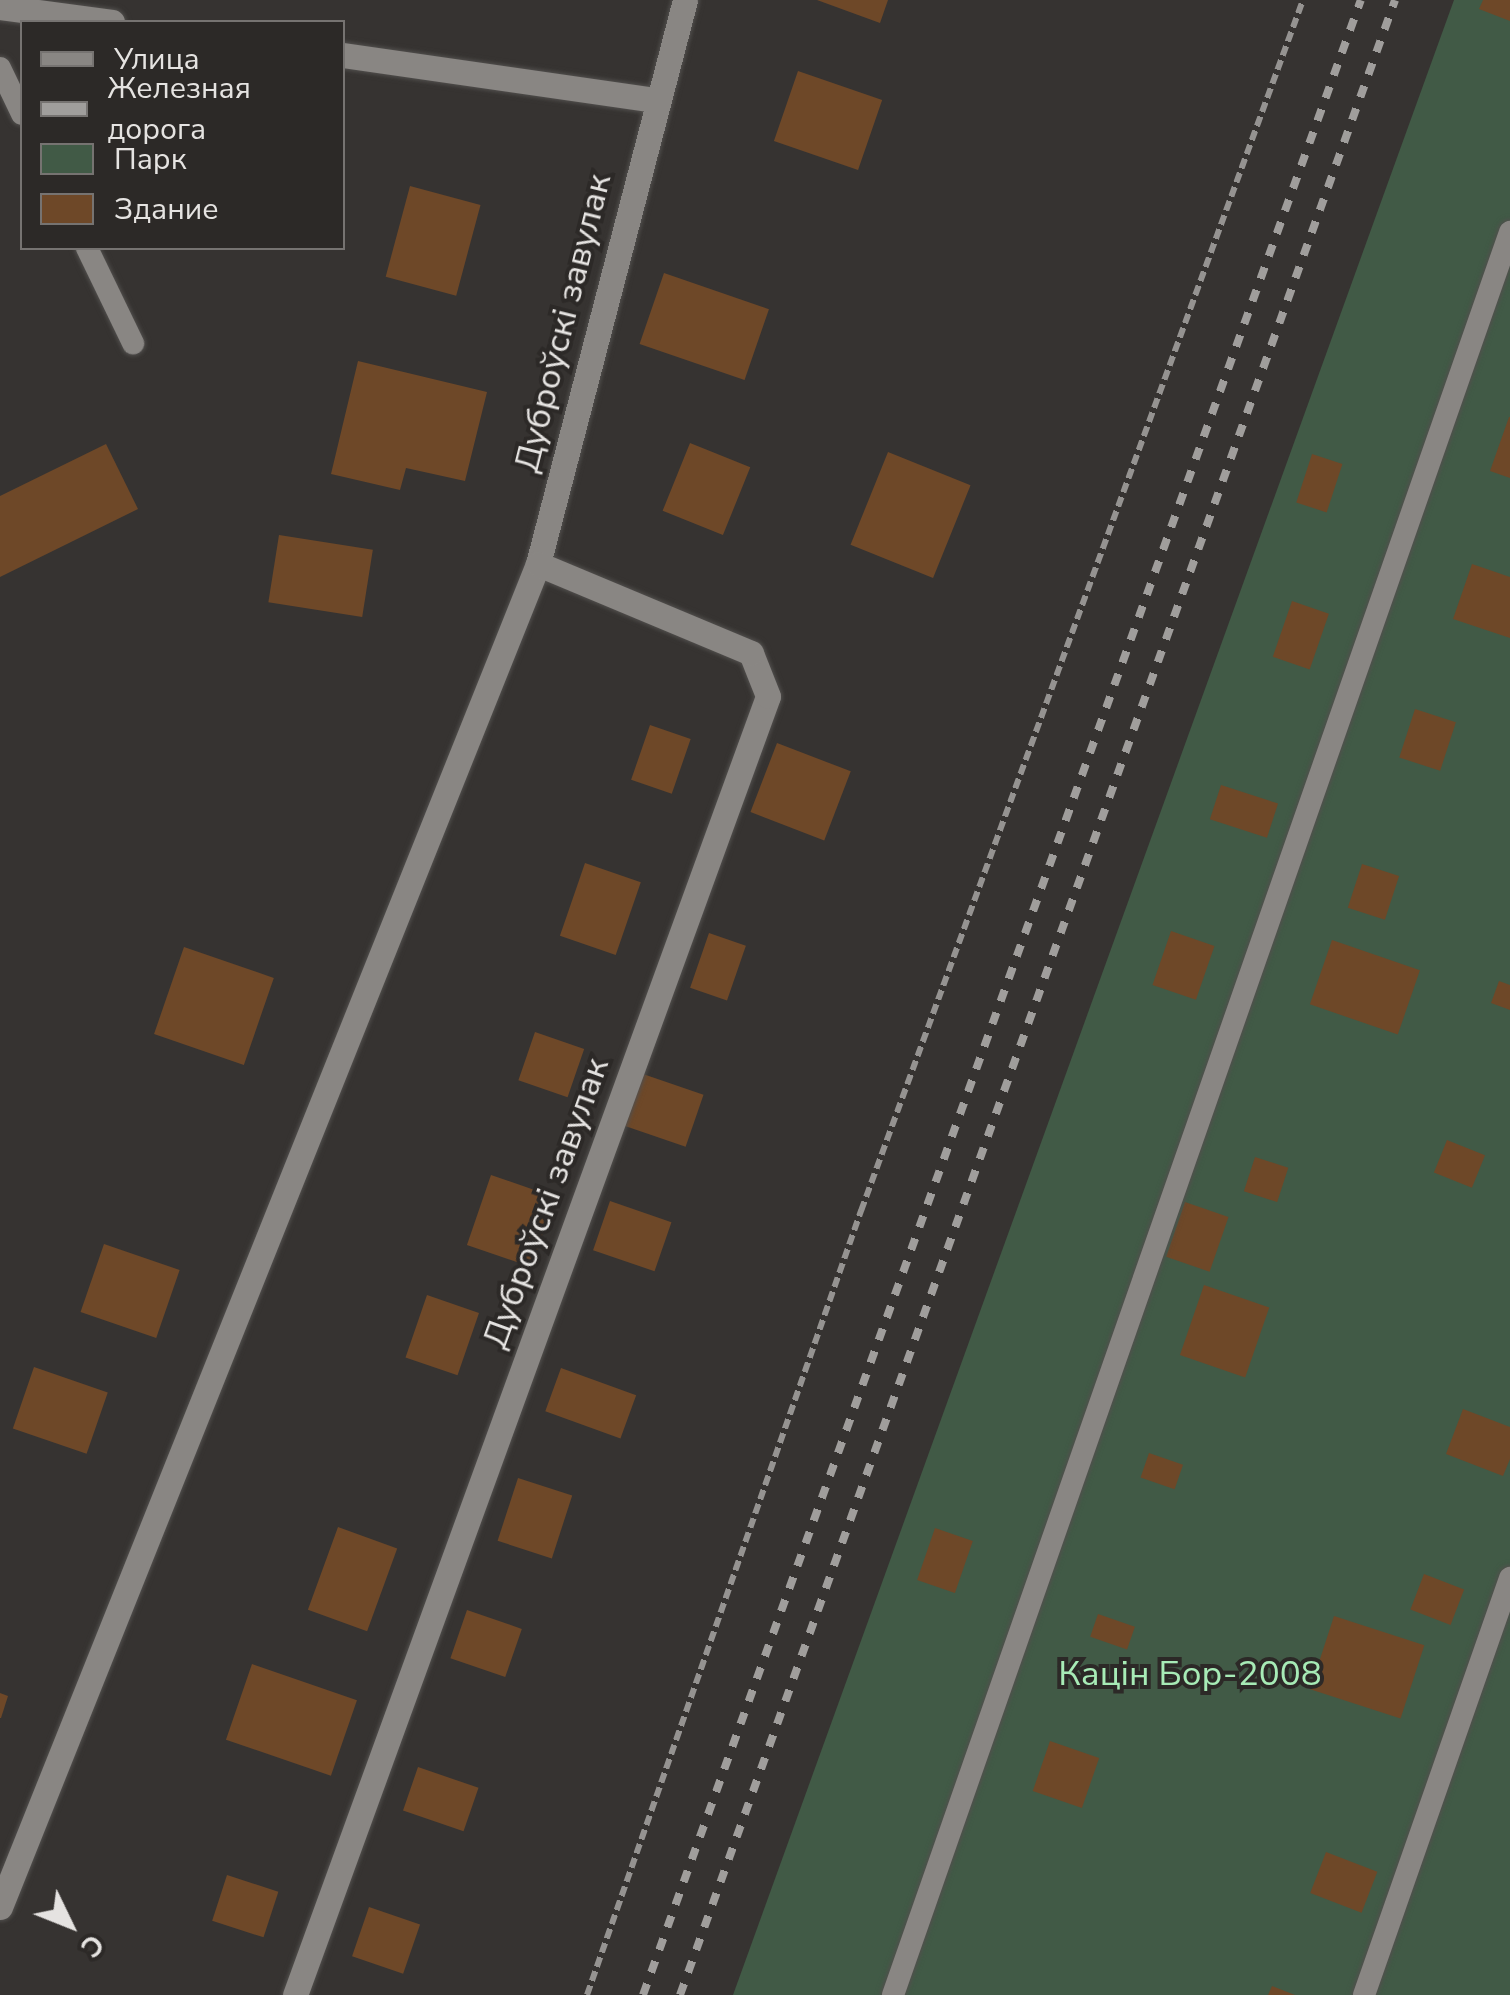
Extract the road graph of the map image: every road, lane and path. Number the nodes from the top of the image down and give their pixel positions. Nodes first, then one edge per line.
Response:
1 (685, 0) edge
2 (1303, 0) edge
3 (0, 6) edge
4 (98, 20) edge
5 (345, 56) edge
6 (0, 68) edge
7 (656, 100) junction
8 (20, 110) edge
9 (1510, 232) edge
10 (88, 250) edge
11 (133, 343) dead end
12 (538, 564) junction
13 (1510, 1578) edge
14 (0, 1907) edge
15 (294, 1995) edge
16 (586, 1995) edge
17 (894, 1995) edge
18 (1364, 1995) edge

1 - 7 street, Дуброўскі завулак
2 - 16 path
3 - 4 street
5 - 7 street
6 - 8 lane
7 - 12 street, Дуброўскі завулак
9 - 17 lane
10 - 11 lane
12 - 14 street, Дуброўскі завулак
12 - 15 street, Дуброўскі завулак
13 - 18 lane

